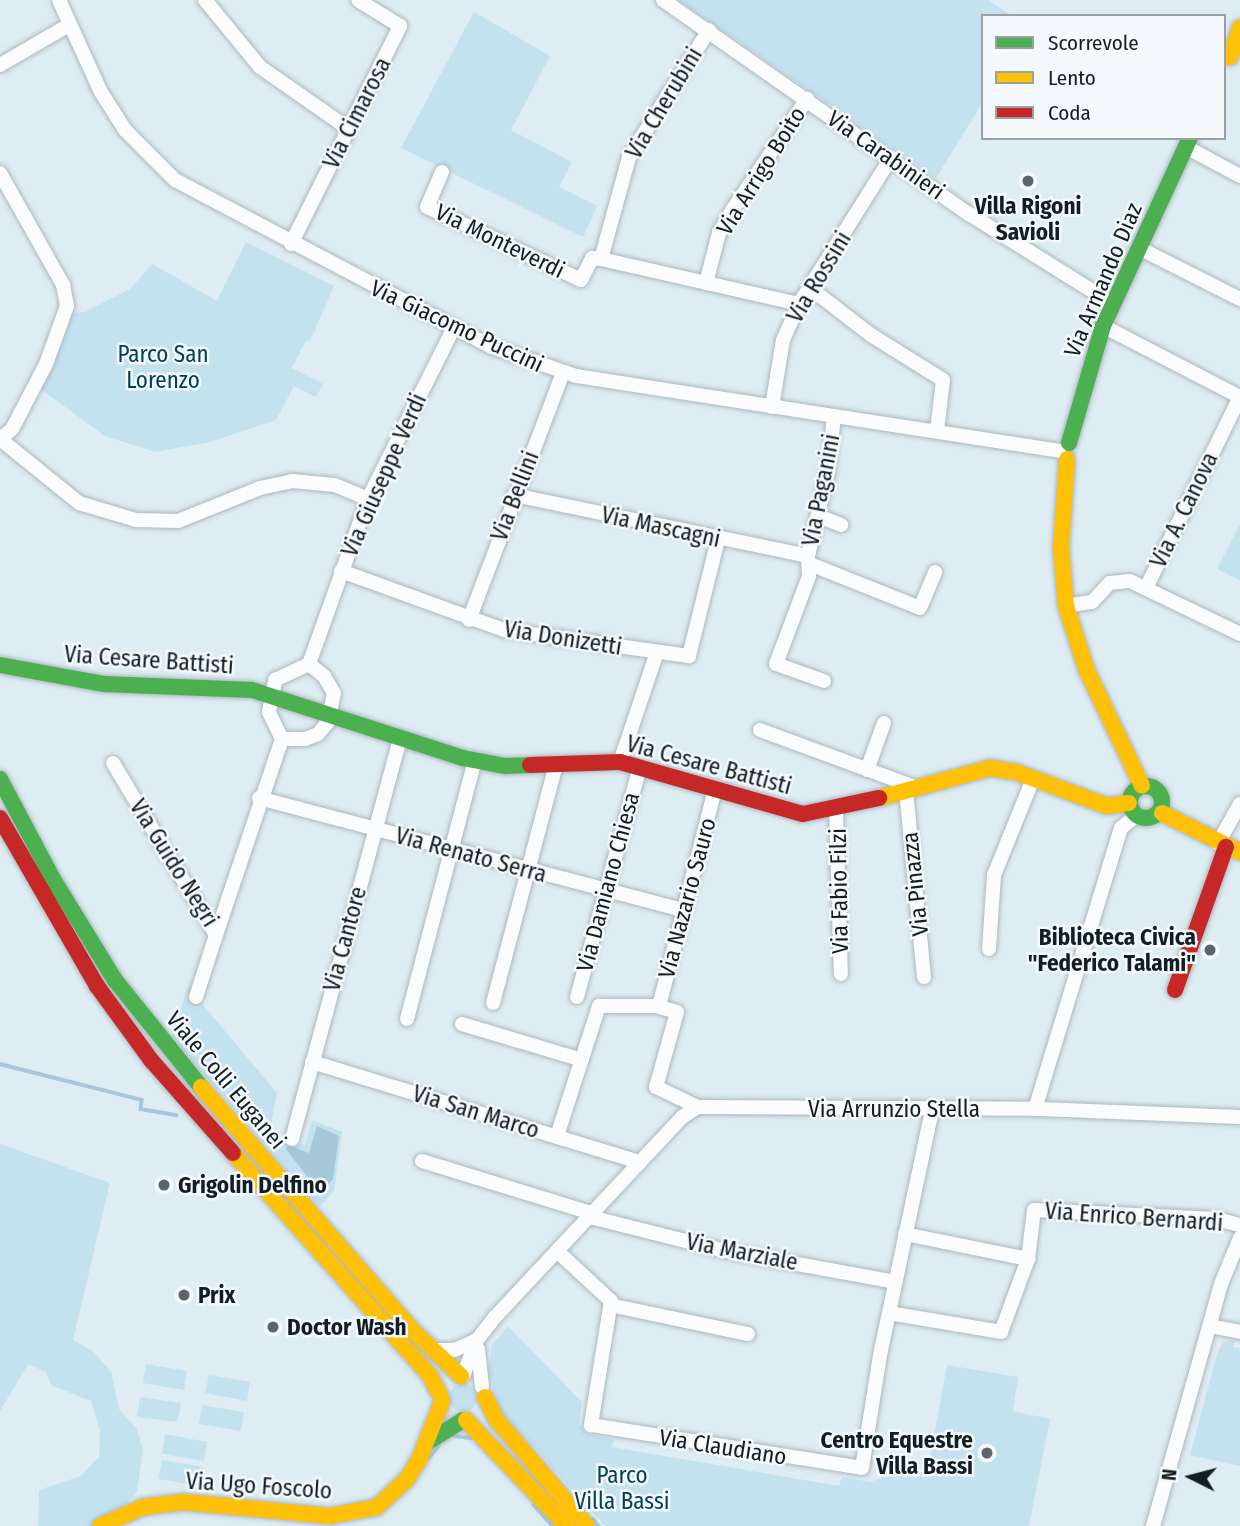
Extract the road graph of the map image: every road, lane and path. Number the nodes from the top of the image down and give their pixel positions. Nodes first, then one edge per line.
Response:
1 (59, 0) edge
2 (205, 0) edge
3 (358, 0) edge
4 (663, 0) edge
5 (69, 25) junction
6 (1240, 28) edge
7 (709, 30) junction
8 (1232, 58) edge
9 (0, 65) edge
10 (807, 99) junction
11 (349, 129) junction
12 (1188, 143) edge
13 (891, 158) junction
14 (443, 172) dead end
15 (0, 173) edge
16 (1240, 176) edge
17 (291, 244) junction
18 (1139, 248) junction
19 (601, 259) junction
20 (706, 283) junction
21 (810, 288) junction
22 (1240, 299) edge
23 (799, 304) junction
24 (1113, 304) junction
25 (1103, 326) junction
26 (453, 329) junction
27 (563, 373) junction
28 (1240, 397) edge
29 (772, 407) junction
30 (834, 416) junction
31 (937, 431) junction
32 (0, 439) edge
33 (1065, 451) junction
34 (514, 495) junction
35 (369, 499) junction
36 (818, 516) junction
37 (841, 525) dead end
38 (718, 540) junction
39 (809, 560) junction
40 (341, 571) junction
41 (936, 572) dead end
42 (1147, 586) junction
43 (1066, 606) junction
44 (469, 620) junction
45 (1240, 634) edge
46 (657, 652) junction
47 (309, 664) junction
48 (0, 665) edge
49 (24, 672) junction
50 (0, 674) edge
51 (824, 681) dead end
52 (271, 694) junction
53 (331, 714) junction
54 (884, 723) dead end
55 (760, 730) dead end
56 (282, 738) junction
57 (400, 739) junction
58 (475, 760) junction
59 (620, 762) junction
60 (113, 763) dead end
61 (556, 765) junction
62 (640, 767) junction
63 (867, 770) junction
64 (0, 779) edge
65 (1033, 779) junction
66 (1142, 786) junction
67 (910, 789) junction
68 (715, 790) junction
69 (259, 798) junction
70 (1240, 804) edge
71 (1134, 808) junction
72 (836, 809) junction
73 (1162, 813) junction
74 (0, 818) edge
75 (374, 829) junction
76 (1228, 848) edge
77 (453, 851) junction
78 (529, 870) junction
79 (607, 890) junction
80 (683, 909) junction
81 (216, 935) junction
82 (989, 949) dead end
83 (841, 974) dead end
84 (924, 977) dead end
85 (1175, 990) dead end
86 (196, 997) dead end
87 (577, 997) dead end
88 (493, 1003) dead end
89 (659, 1006) junction
90 (407, 1019) dead end
91 (462, 1024) dead end
92 (582, 1060) junction
93 (312, 1062) junction
94 (698, 1107) junction
95 (1038, 1109) junction
96 (932, 1111) junction
97 (1240, 1117) edge
98 (557, 1136) junction
99 (292, 1139) dead end
100 (422, 1161) dead end
101 (640, 1162) junction
102 (592, 1216) junction
103 (1240, 1225) edge
104 (905, 1234) junction
105 (1240, 1238) edge
106 (558, 1252) junction
107 (1028, 1259) junction
108 (895, 1282) junction
109 (610, 1305) junction
110 (889, 1313) junction
111 (1210, 1326) junction
112 (1240, 1332) edge
113 (748, 1334) dead end
114 (477, 1340) junction
115 (432, 1350) junction
116 (462, 1376) junction
117 (483, 1392) junction
118 (441, 1400) junction
119 (465, 1420) junction
120 (428, 1442) junction
121 (100, 1526) edge
122 (567, 1526) edge
123 (587, 1526) edge
124 (1153, 1526) edge

1 - 5 street, Via Giacomo Puccini
2 - 11 street
3 - 11 street, Via Cimarosa
4 - 7 street, Via Carabinieri
5 - 9 street
5 - 17 street, Via Giacomo Puccini
6 - 8 street
7 - 10 street, Via Carabinieri
7 - 19 street, Via Cherubini
10 - 13 street, Via Carabinieri
10 - 20 street, Via Arrigo Boito
11 - 17 street, Via Cimarosa
12 - 16 street
12 - 18 street, Via Armando Diaz
13 - 21 street, Via Rossini
13 - 24 street, Via Carabinieri
14 - 19 street, Via Monteverdi
15 - 32 street
17 - 26 street, Via Giacomo Puccini
18 - 22 street
18 - 24 street, Via Armando Diaz
19 - 20 street, Via Monteverdi
20 - 23 street, Via Monteverdi
21 - 23 street, Via Rossini
21 - 31 street
23 - 29 street, Via Rossini
24 - 25 street, Via Armando Diaz
25 - 28 street
25 - 33 street, Via Armando Diaz
26 - 27 street, Via Giacomo Puccini
26 - 35 street, Via Giuseppe Verdi
27 - 29 street, Via Giacomo Puccini
27 - 34 street, Via Bellini
28 - 42 street, Via A. Canova
29 - 30 street, Via Giacomo Puccini
30 - 31 street, Via Giacomo Puccini
30 - 36 street, Via Paganini
31 - 33 street, Via Giacomo Puccini
32 - 35 street
33 - 43 street, Via Armando Diaz
34 - 38 street, Via Mascagni
34 - 44 street, Via Bellini
35 - 40 street, Via Giuseppe Verdi
36 - 37 street
36 - 39 street, Via Paganini
38 - 39 street, Via Mascagni
38 - 46 street, Via Donizetti
39 - 41 street, Via Paganini
39 - 51 street, Via Paganini
40 - 44 street, Via Donizetti
40 - 47 street, Via Giuseppe Verdi
42 - 43 street
42 - 45 street
43 - 66 street, Via Armando Diaz
44 - 46 street, Via Donizetti
46 - 59 street
47 - 52 street
47 - 53 street
48 - 49 street, Via Cesare Battisti
49 - 50 street, Via Cesare Battisti
49 - 52 street, Via Cesare Battisti
52 - 53 street, Via Cesare Battisti
52 - 56 street
53 - 56 street
53 - 57 street, Via Cesare Battisti
54 - 63 street
55 - 63 street
56 - 69 street, Via Guido Negri
57 - 58 street, Via Cesare Battisti
57 - 75 street, Via Cantore
58 - 61 street, Via Cesare Battisti
58 - 77 street
59 - 61 street, Via Cesare Battisti
59 - 62 street, Via Cesare Battisti
60 - 81 street, Via Guido Negri
61 - 78 street
62 - 68 street, Via Cesare Battisti
62 - 79 street, Via Damiano Chiesa
63 - 67 street
64 - 115 street, Viale Colli Euganei
65 - 67 street, Via Cesare Battisti
65 - 71 street, Via Cesare Battisti
65 - 82 street
66 - 71 street
66 - 73 street
67 - 72 street, Via Cesare Battisti
67 - 84 street, Via Pinazza
68 - 72 street, Via Cesare Battisti
68 - 80 street, Via Nazario Sauro
69 - 75 street, Via Renato Serra
69 - 81 street, Via Guido Negri
70 - 76 street
71 - 73 street
71 - 95 street
72 - 83 street, Via Fabio Filzi
73 - 76 street
74 - 118 street, Viale Colli Euganei
75 - 77 street, Via Renato Serra
75 - 93 street, Via Cantore
76 - 85 street
77 - 78 street, Via Renato Serra
77 - 90 street
78 - 79 street, Via Renato Serra
78 - 88 street
79 - 80 street, Via Renato Serra
79 - 87 street, Via Damiano Chiesa
80 - 89 street, Via Nazario Sauro
81 - 86 street
89 - 92 street, Via Nazario Sauro
89 - 94 street, Via Nazario Sauro
91 - 92 street
92 - 98 street, Via Nazario Sauro
93 - 98 street, Via San Marco
93 - 99 street, Via Cantore
94 - 96 street, Via Arrunzio Stella
94 - 101 street
95 - 96 street, Via Arrunzio Stella
95 - 97 street, Via Arrunzio Stella
96 - 104 street, Via Claudiano
98 - 101 street, Via San Marco
100 - 102 street
101 - 102 street
102 - 106 street
102 - 108 street, Via Marziale
103 - 107 street, Via Enrico Bernardi
104 - 107 street
104 - 108 street, Via Claudiano
105 - 111 street
106 - 109 street
106 - 114 street
107 - 110 street, Via Enrico Bernardi
108 - 110 street, Via Claudiano
109 - 110 street, Via Claudiano
109 - 113 street
111 - 112 street
111 - 124 street
114 - 115 street
114 - 116 street
114 - 117 street
115 - 116 street, Viale Colli Euganei
116 - 117 street, Viale Colli Euganei
116 - 118 street
117 - 119 street
117 - 123 street, Viale Colli Euganei
118 - 119 street, Viale Colli Euganei
118 - 120 street, Via Ugo Foscolo
119 - 120 street, Via Ugo Foscolo
119 - 122 street, Viale Colli Euganei
120 - 121 street, Via Ugo Foscolo

